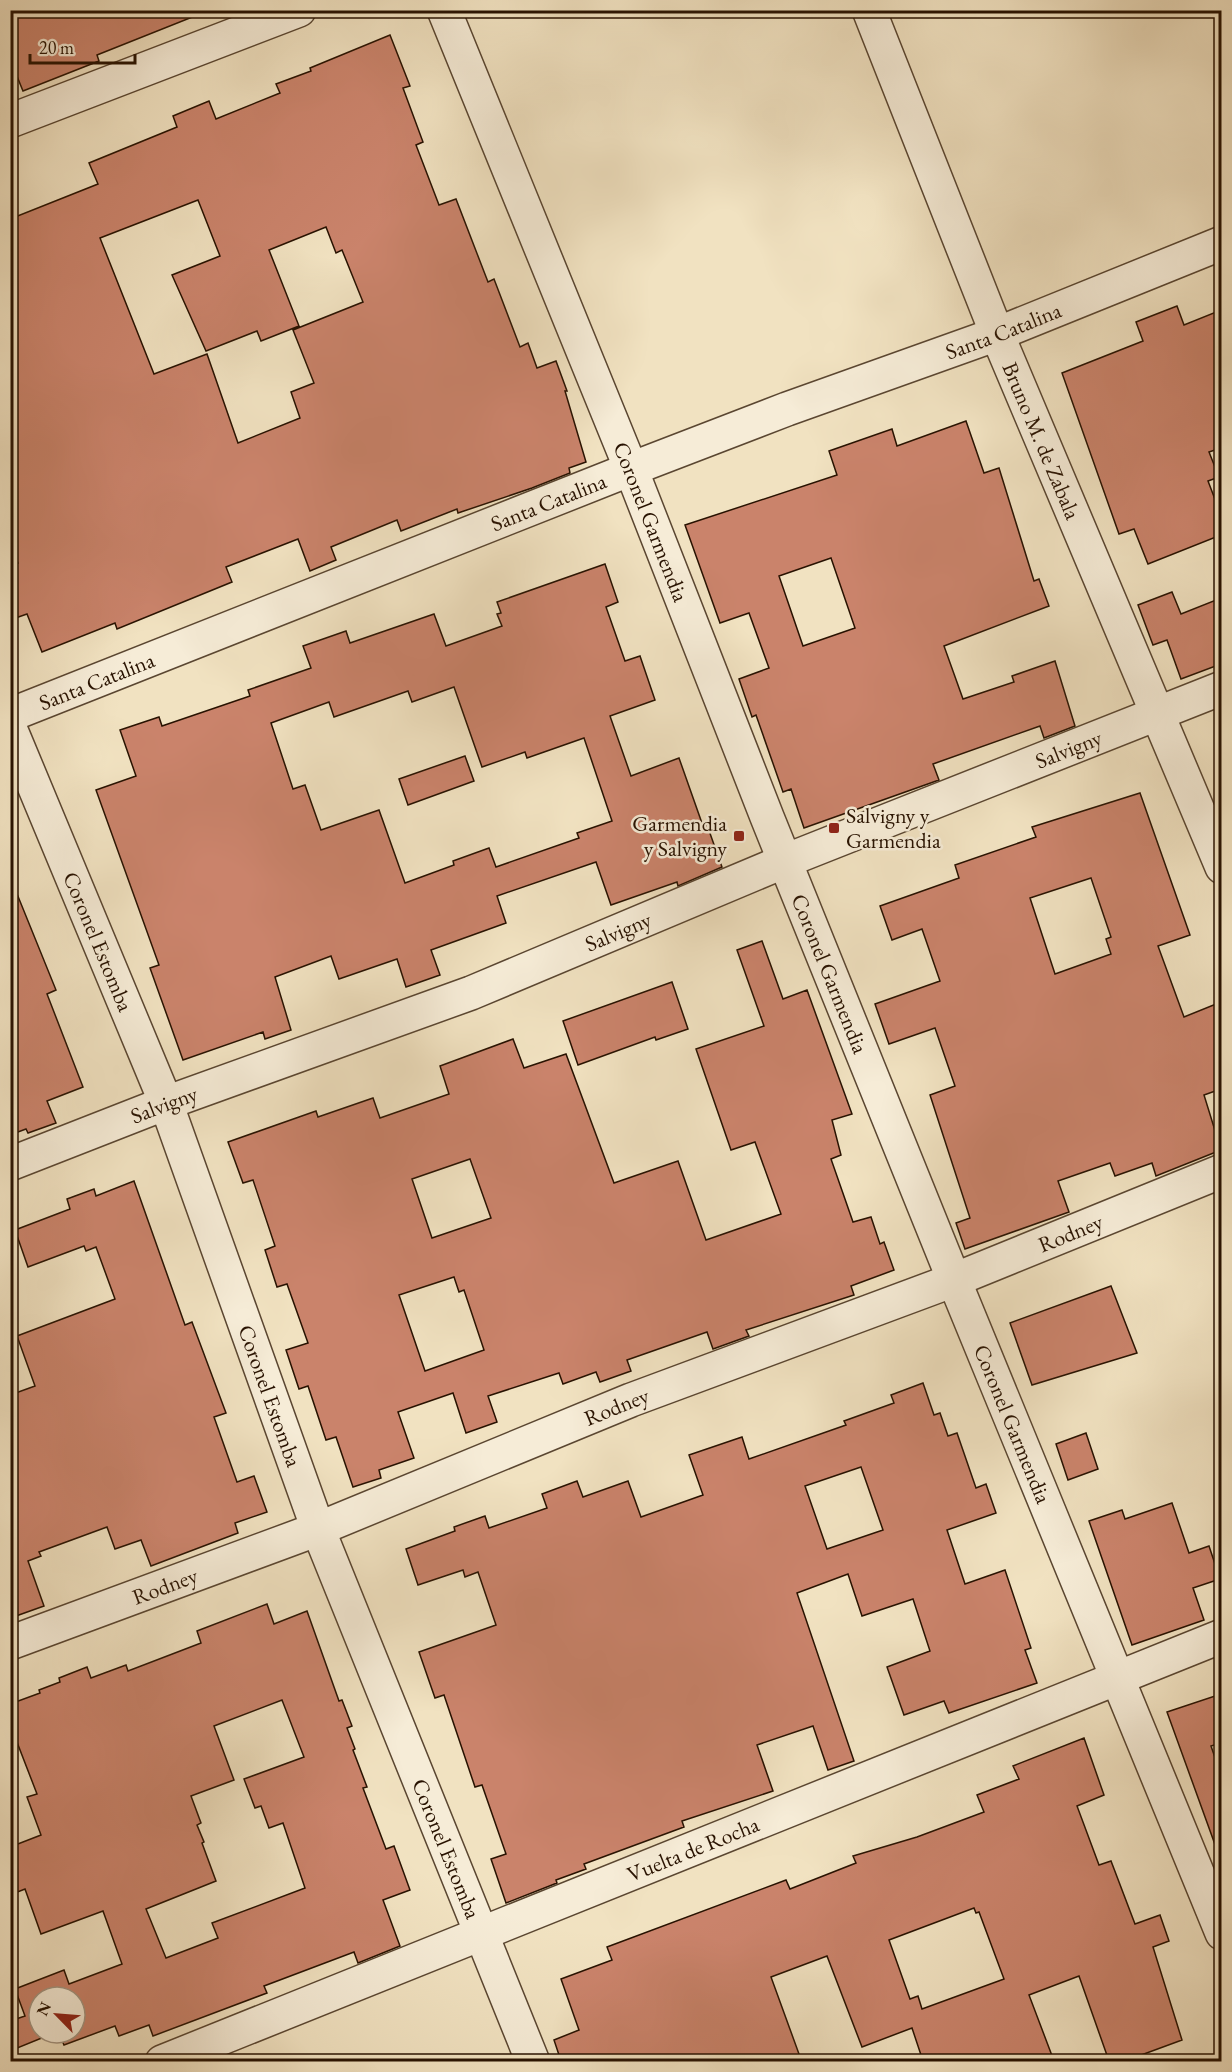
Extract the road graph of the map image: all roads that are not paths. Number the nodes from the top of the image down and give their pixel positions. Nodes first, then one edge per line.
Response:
1 (300, 10) edge
2 (444, 10) edge
3 (869, 10) edge
4 (10, 121) edge
5 (1221, 243) edge
6 (997, 334) junction
7 (631, 469) junction
8 (1221, 687) edge
9 (1157, 712) junction
10 (10, 716) edge
11 (10, 728) edge
12 (786, 861) junction
13 (1221, 867) edge
14 (166, 1103) junction
15 (10, 1164) edge
16 (1221, 1171) edge
17 (954, 1280) junction
18 (318, 1529) junction
19 (1221, 1636) edge
20 (10, 1643) edge
21 (1119, 1677) junction
22 (480, 1932) junction
23 (1221, 1933) edge
24 (162, 2061) edge
25 (533, 2061) edge

1 - 4 street
2 - 7 street, Coronel Garmendia
3 - 6 street, Bruno M. de Zabala
5 - 6 street, Santa Catalina
6 - 7 street, Santa Catalina
6 - 9 street, Bruno M. de Zabala
7 - 10 street, Santa Catalina
7 - 12 street, Coronel Garmendia
8 - 9 street, Salvigny
9 - 12 street, Salvigny
9 - 13 street, Bruno M. de Zabala
11 - 14 street, Coronel Estomba
12 - 14 street, Salvigny
12 - 17 street, Coronel Garmendia
14 - 15 street, Salvigny
14 - 18 street, Coronel Estomba
16 - 17 street, Rodney
17 - 18 street, Rodney
17 - 21 street, Coronel Garmendia
18 - 20 street, Rodney
18 - 22 street, Coronel Estomba
19 - 21 street, Vuelta de Rocha
21 - 22 street, Vuelta de Rocha
21 - 23 street, Coronel Garmendia
22 - 24 street, Vuelta de Rocha
22 - 25 street, Coronel Estomba

